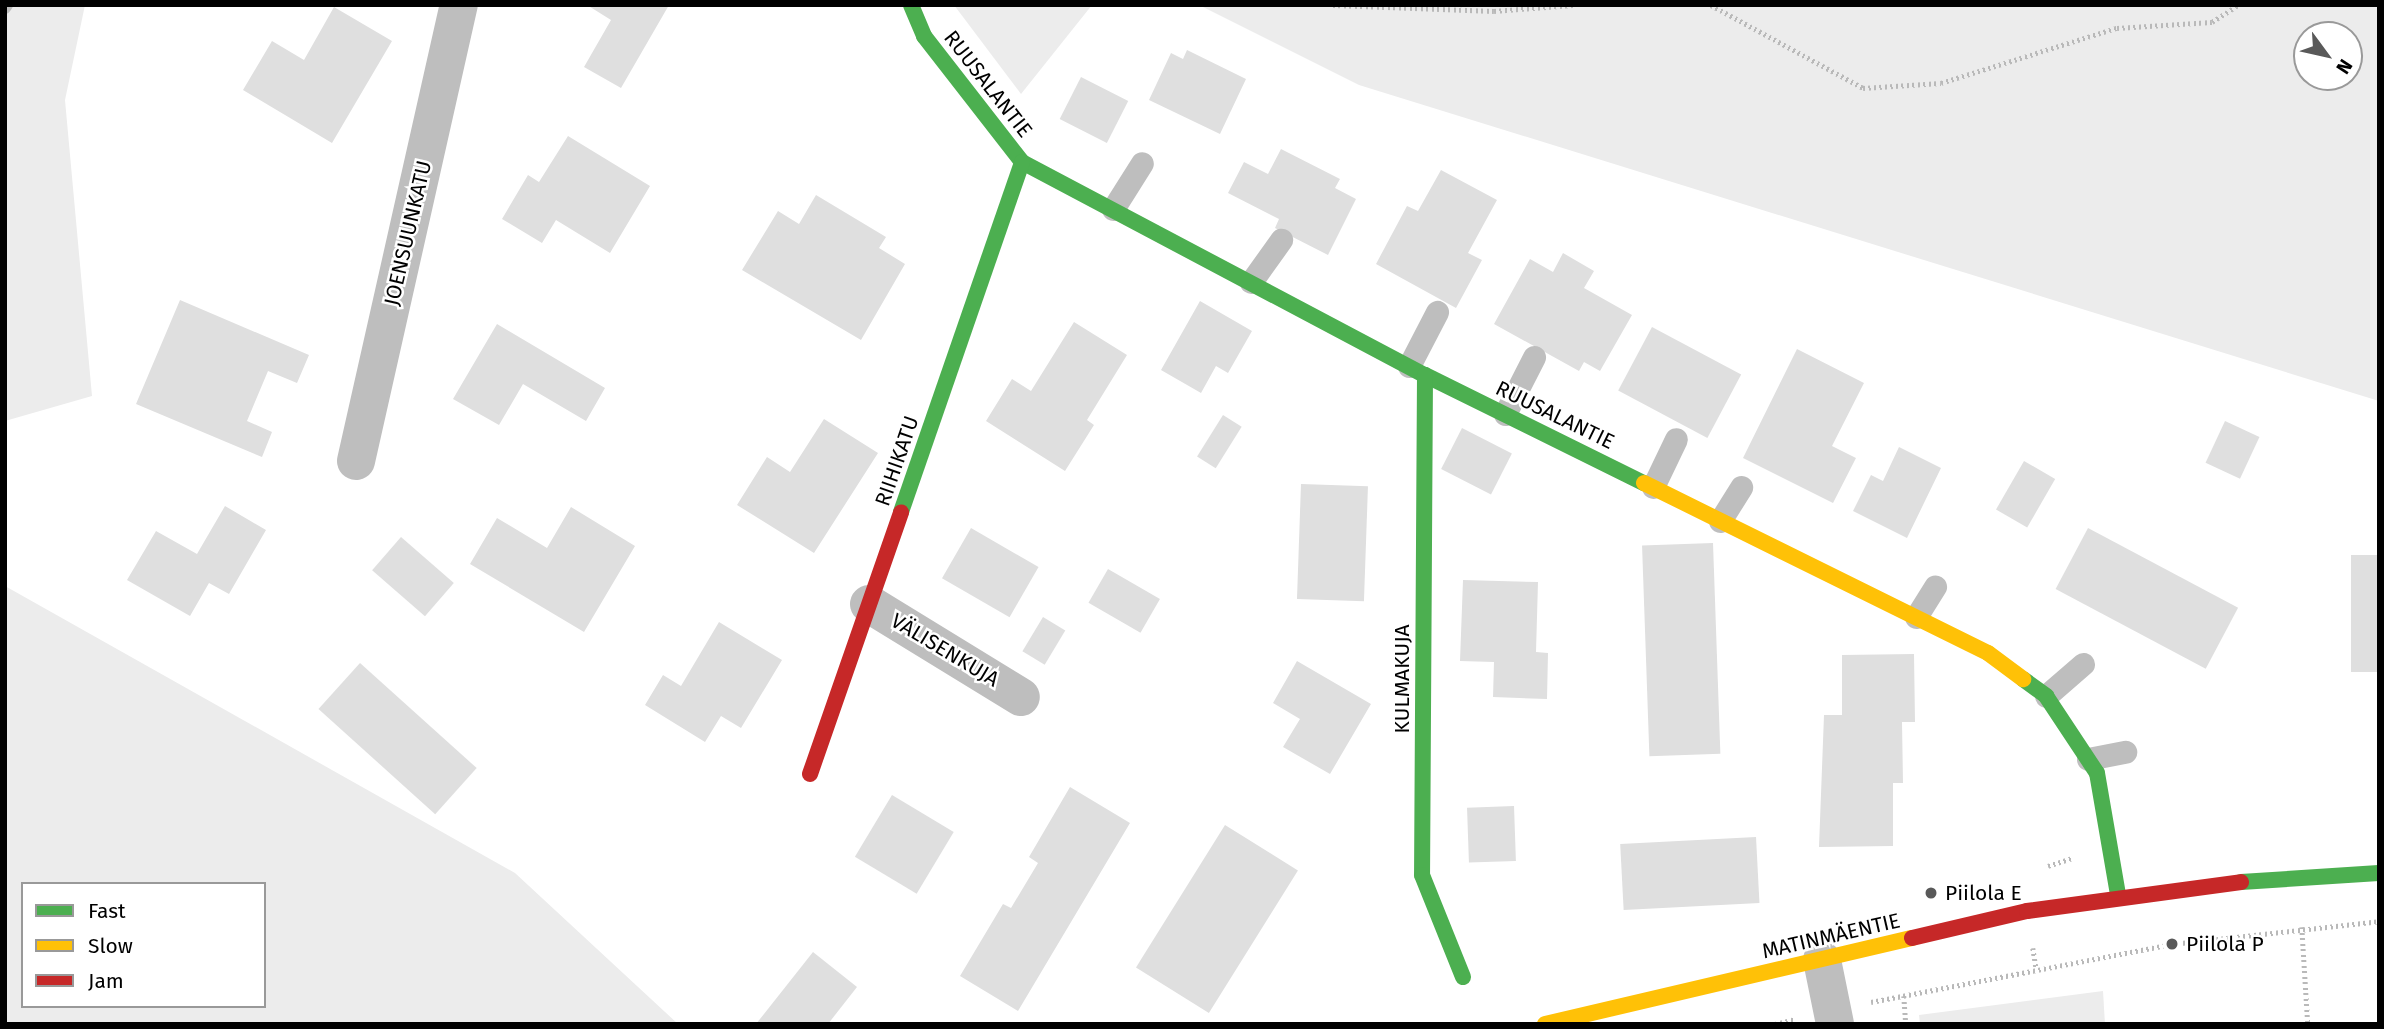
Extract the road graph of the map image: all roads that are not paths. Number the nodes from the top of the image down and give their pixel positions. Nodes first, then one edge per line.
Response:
1 (459, 5) edge
2 (911, 5) edge
3 (1023, 162) junction
4 (1142, 163) dead end
5 (1113, 209) junction
6 (1281, 240) dead end
7 (1251, 282) junction
8 (1437, 312) dead end
9 (1534, 357) dead end
10 (1417, 370) junction
11 (1505, 414) junction
12 (1676, 439) dead end
13 (356, 461) dead end
14 (1653, 487) junction
15 (1741, 487) dead end
16 (1720, 521) junction
17 (1934, 586) dead end
18 (869, 604) junction
19 (1916, 617) junction
20 (2083, 664) dead end
21 (2046, 696) junction
22 (1021, 697) dead end
23 (2125, 752) dead end
24 (2088, 759) junction
25 (810, 774) dead end
26 (2379, 873) edge
27 (2118, 895) junction
28 (1822, 960) junction
29 (1463, 976) dead end
30 (1834, 1017) edge
31 (1545, 1024) edge

1 - 13 street, JOENSUUNKATU
2 - 3 street, RUUSALANTIE
3 - 5 street, RUUSALANTIE
3 - 18 street, RIIHIKATU
4 - 5 lane
5 - 7 street, RUUSALANTIE
6 - 7 lane
7 - 10 street, RUUSALANTIE
8 - 10 lane
9 - 11 lane
10 - 11 street, RUUSALANTIE
10 - 29 street, KULMAKUJA
11 - 14 street, RUUSALANTIE
12 - 14 lane
14 - 16 street, RUUSALANTIE
15 - 16 lane
16 - 19 street, RUUSALANTIE
17 - 19 lane
18 - 22 street, VÄLISENKUJA
18 - 25 street, RIIHIKATU
19 - 21 street, RUUSALANTIE
20 - 21 lane
21 - 24 street, RUUSALANTIE
23 - 24 lane
24 - 27 street, RUUSALANTIE
26 - 27 street, MATINMÄENTIE
27 - 28 street, MATINMÄENTIE
28 - 30 street
28 - 31 street, MATINMÄENTIE

